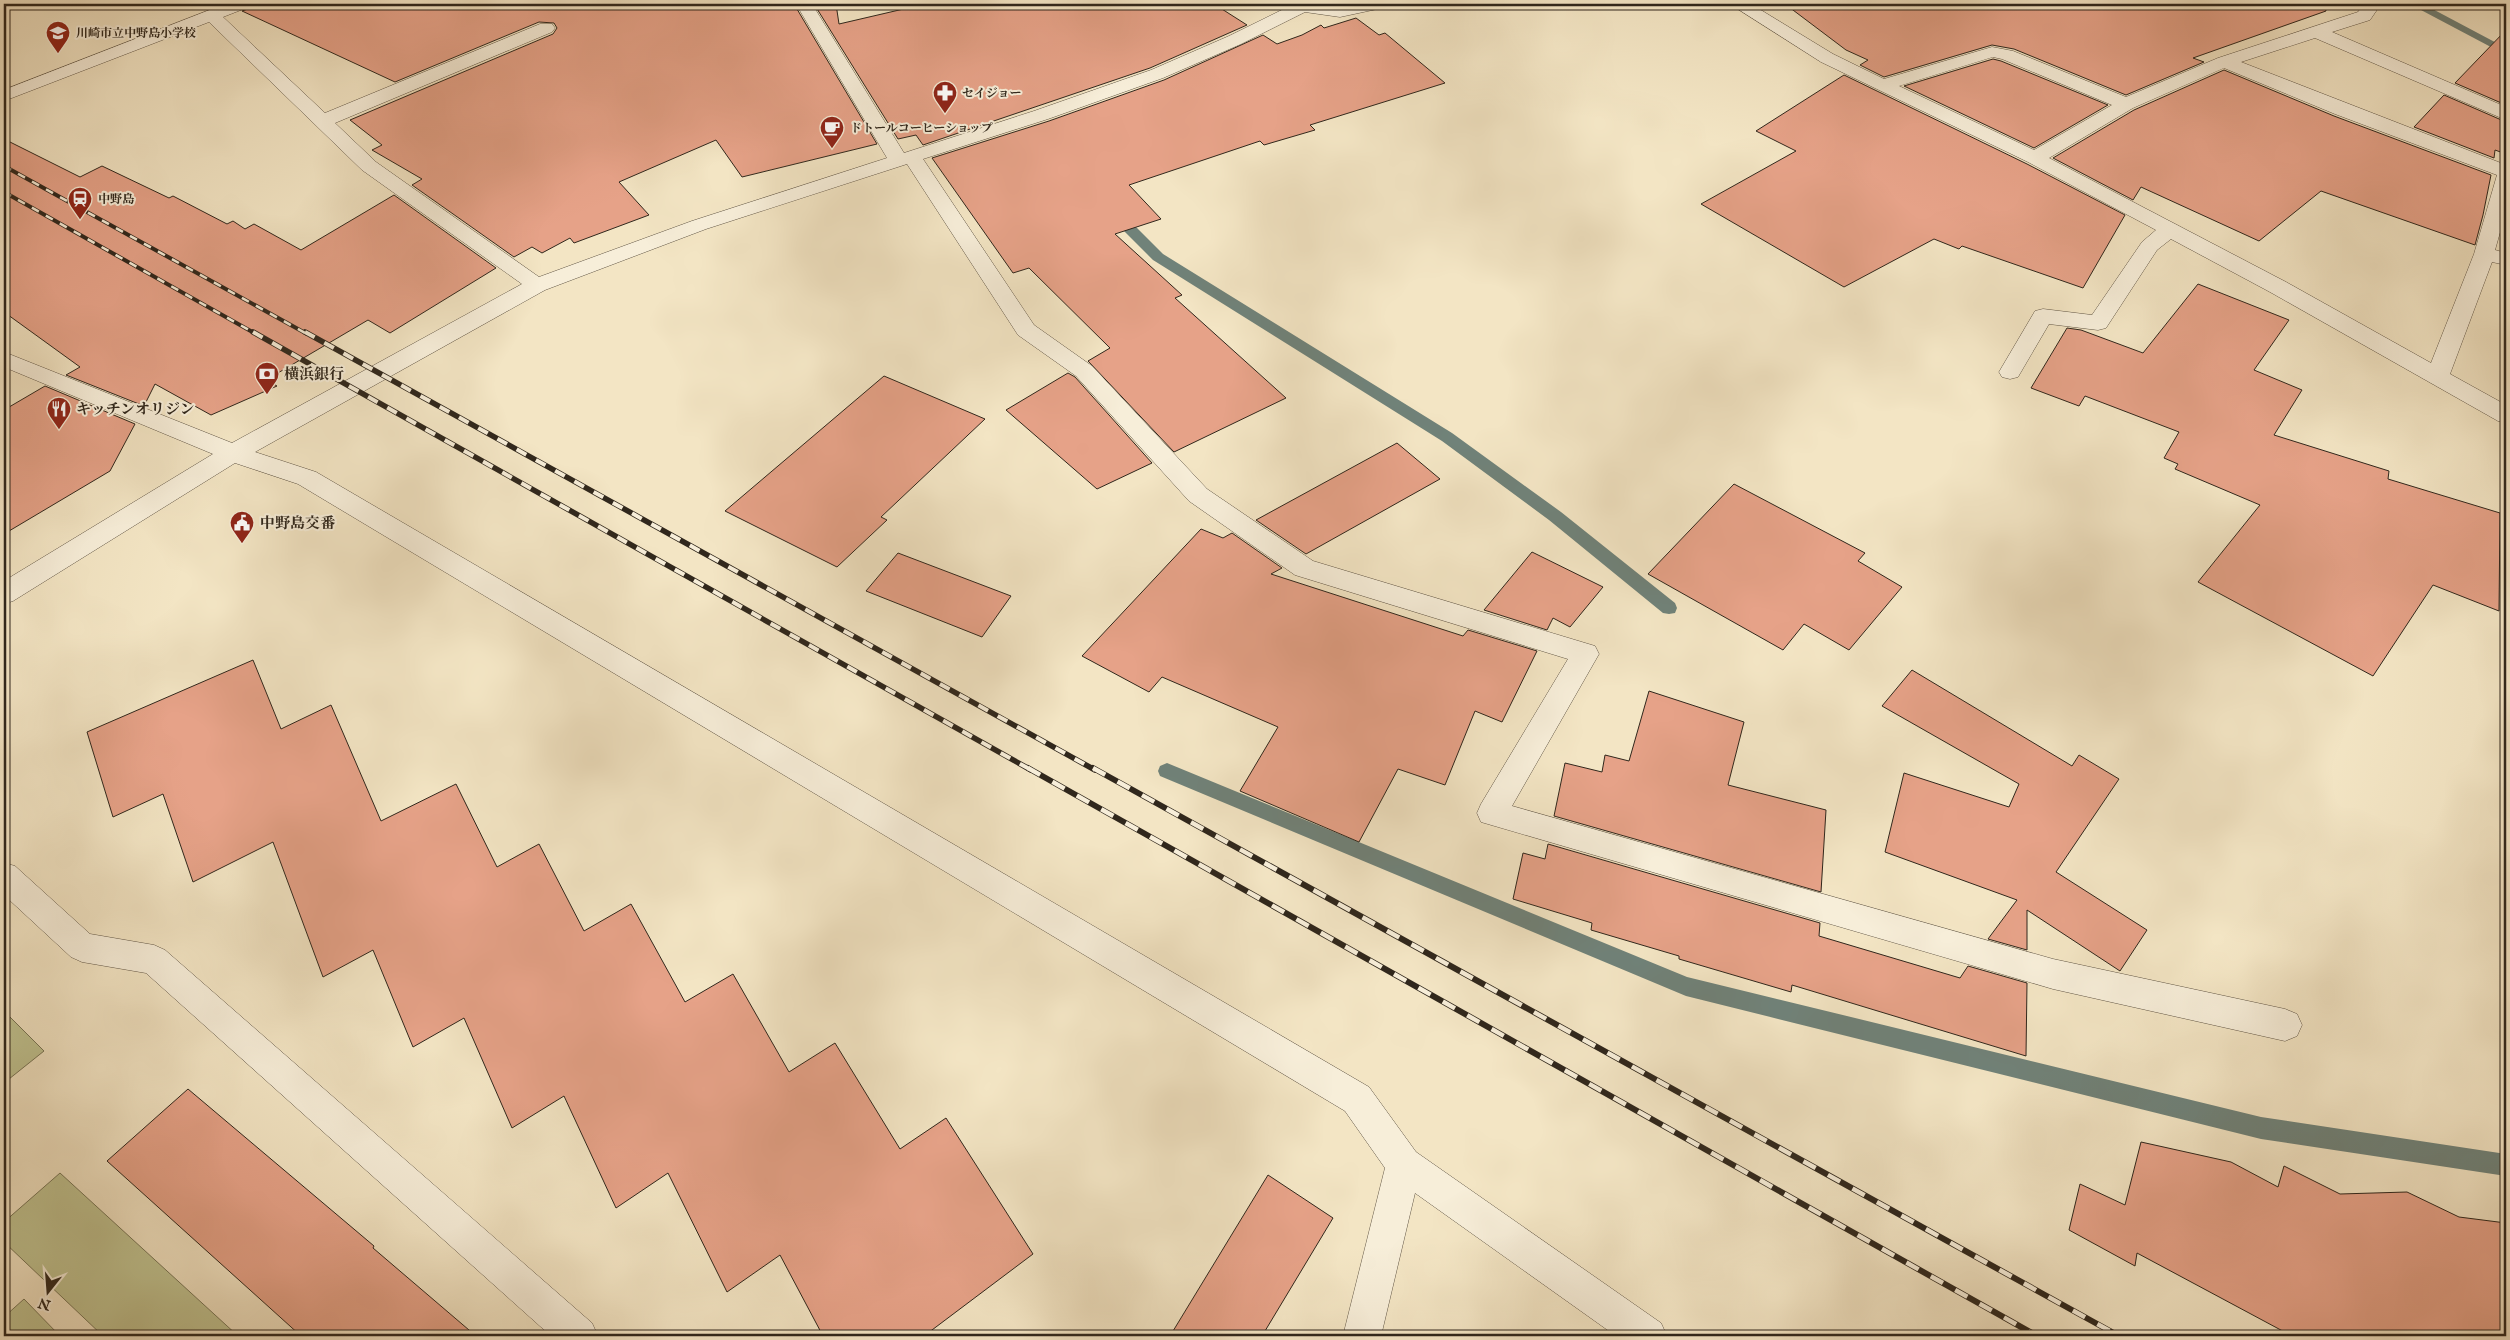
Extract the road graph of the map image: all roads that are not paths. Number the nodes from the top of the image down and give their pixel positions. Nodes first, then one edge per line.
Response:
1 (240, 4) edge
2 (804, 4) edge
3 (1376, 4) edge
4 (1739, 4) edge
5 (2339, 4) edge
6 (1305, 5) edge
7 (2368, 10) edge
8 (211, 16) junction
9 (546, 28) dead end
10 (2314, 31) junction
11 (2224, 62) junction
12 (1882, 85) junction
13 (4, 96) edge
14 (2126, 104) junction
15 (2506, 114) edge
16 (322, 122) junction
17 (2035, 158) junction
18 (905, 159) junction
19 (2506, 172) edge
20 (2506, 176) edge
21 (2169, 230) junction
22 (2484, 254) junction
23 (2506, 259) edge
24 (537, 285) junction
25 (4, 358) edge
26 (2010, 372) dead end
27 (2438, 376) junction
28 (2506, 415) edge
29 (233, 453) junction
30 (4, 594) edge
31 (4, 876) edge
32 (2285, 1025) dead end
33 (1404, 1164) junction
34 (578, 1336) edge
35 (1362, 1336) edge
36 (1648, 1336) edge

1 - 8 street
2 - 18 street
3 - 6 street
4 - 12 street
5 - 7 street
6 - 18 street
7 - 10 street
8 - 13 street
8 - 16 street
9 - 16 street
10 - 11 street
10 - 15 street
11 - 14 street
11 - 19 street
12 - 14 street
12 - 17 street
14 - 17 street
16 - 24 street
17 - 21 street
18 - 24 street
18 - 32 street
20 - 22 street
21 - 26 street
21 - 27 street
22 - 23 street
22 - 27 street
24 - 29 street
25 - 29 street
27 - 28 street
29 - 30 street
29 - 33 street
31 - 34 street
33 - 35 street
33 - 36 street

